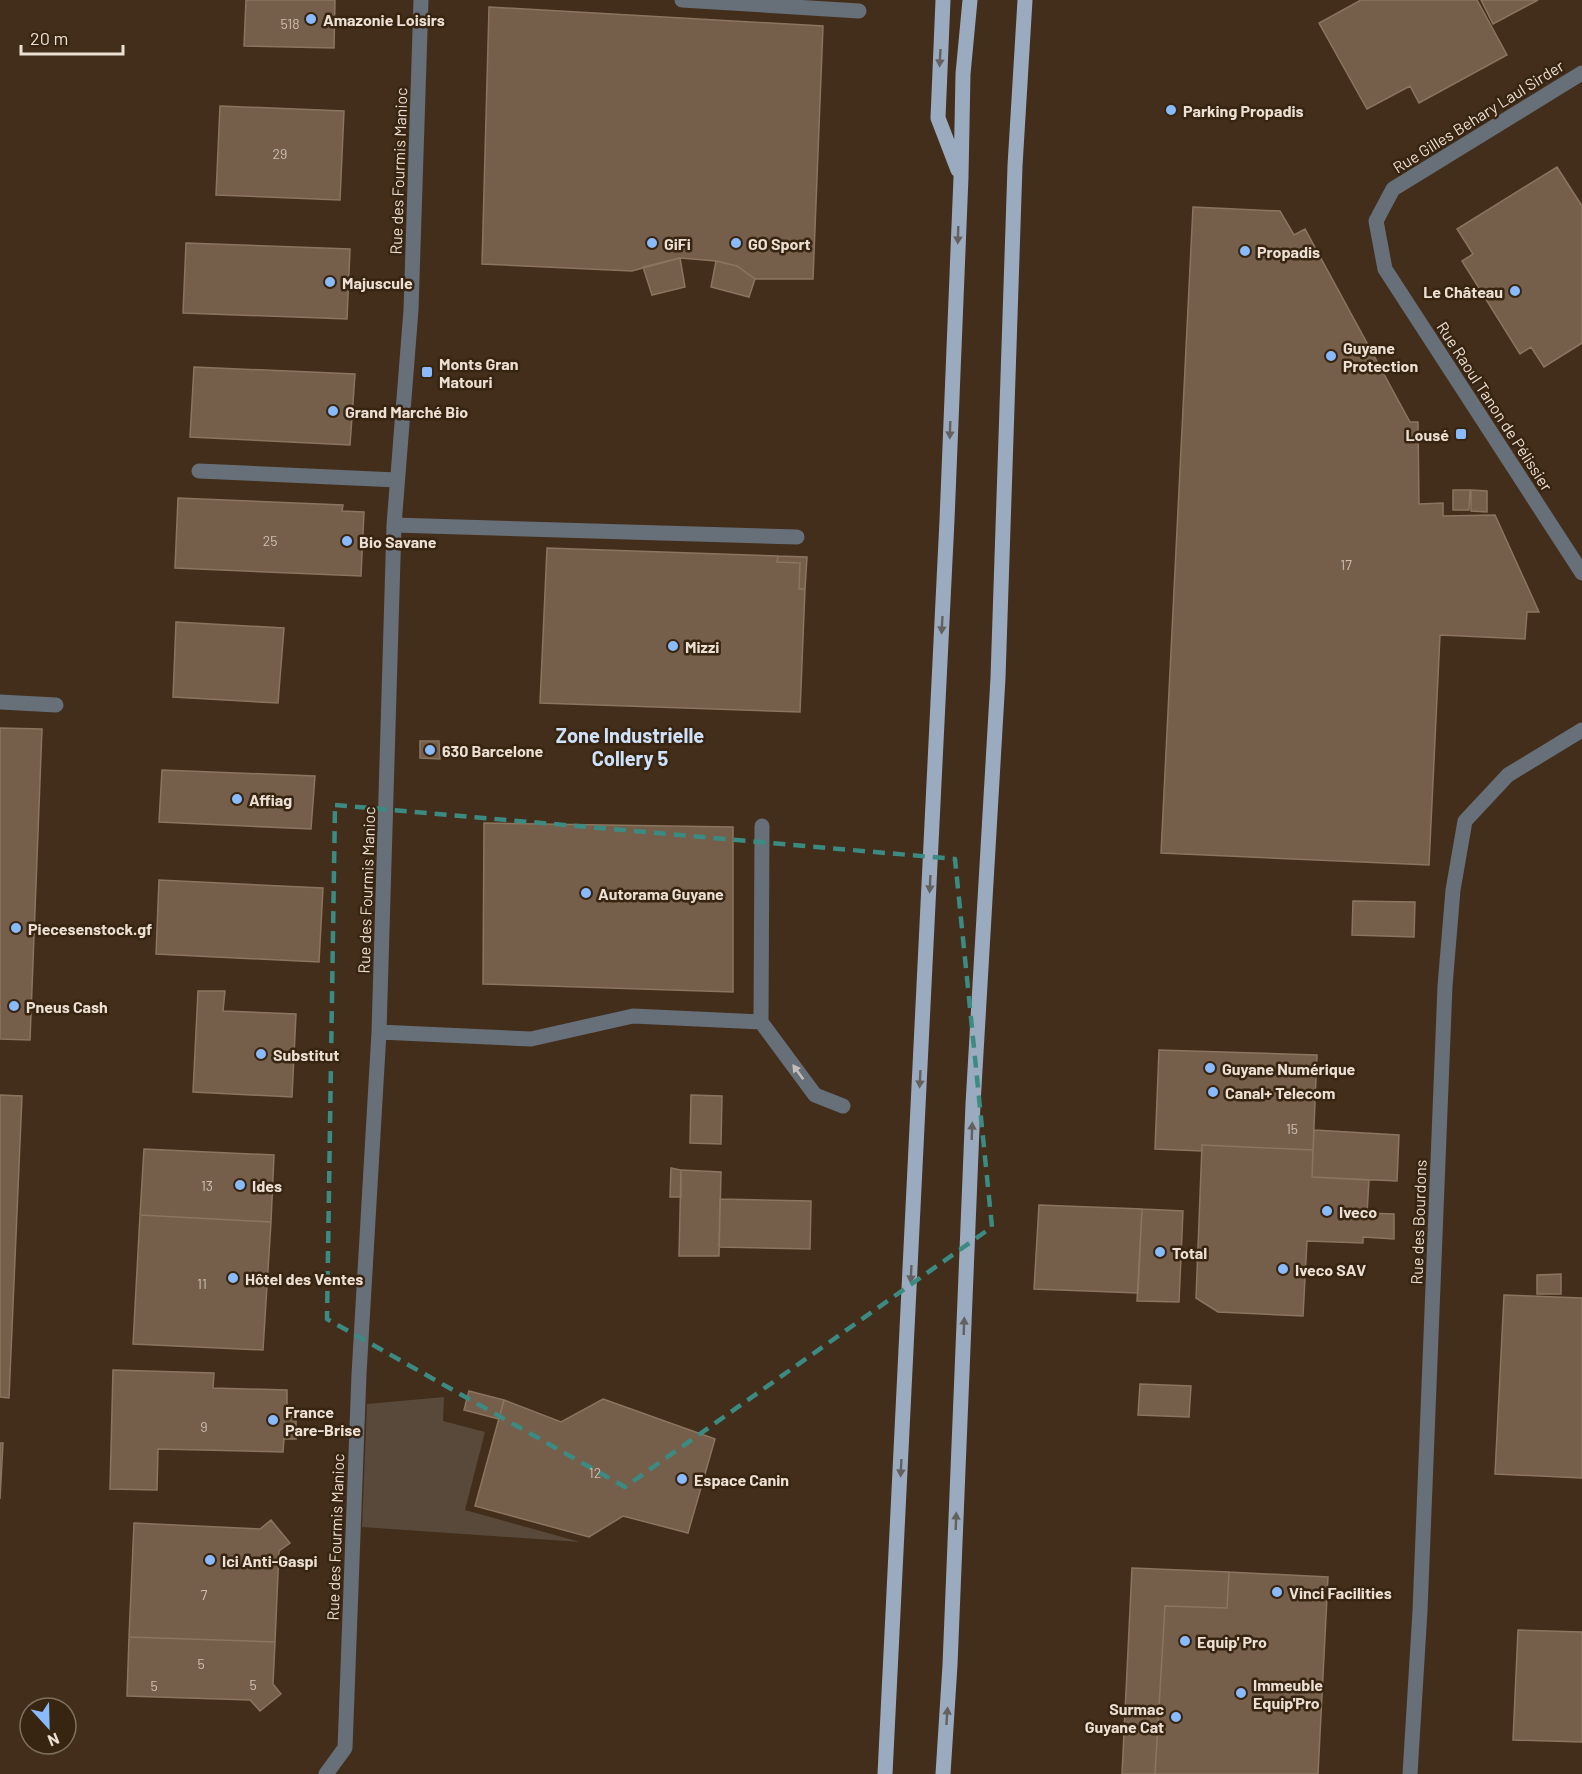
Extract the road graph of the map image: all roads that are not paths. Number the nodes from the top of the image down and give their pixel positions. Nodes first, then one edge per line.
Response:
1 (421, 0) edge
2 (682, 0) edge
3 (943, 0) edge
4 (970, 0) edge
5 (1025, 0) edge
6 (859, 11) dead end
7 (1582, 73) edge
8 (961, 177) junction
9 (1376, 221) joint
10 (199, 471) dead end
11 (397, 480) junction
12 (394, 525) junction
13 (797, 537) dead end
14 (1582, 573) edge
15 (0, 702) edge
16 (56, 705) dead end
17 (1582, 730) edge
18 (762, 826) dead end
19 (761, 1022) junction
20 (379, 1032) junction
21 (843, 1106) dead end
22 (326, 1774) edge
23 (885, 1774) edge
24 (943, 1774) edge
25 (1410, 1774) edge

1 - 11 street, Rue des Fourmis Manioc
2 - 6 street
3 -> 8 main road
4 - 8 main road
24 -> 5 main road
7 - 9 street, Rue Gilles Behary Laul Sirder
8 -> 23 main road
9 - 14 street, Rue Raoul Tanon de Pélissier
10 - 11 street
11 - 12 street, Rue des Fourmis Manioc
12 - 13 street
12 - 20 street, Rue des Fourmis Manioc
15 - 16 street
17 - 25 street, Rue des Bourdons
18 - 19 street
19 - 20 street
21 -> 19 street
20 - 22 street, Rue des Fourmis Manioc

